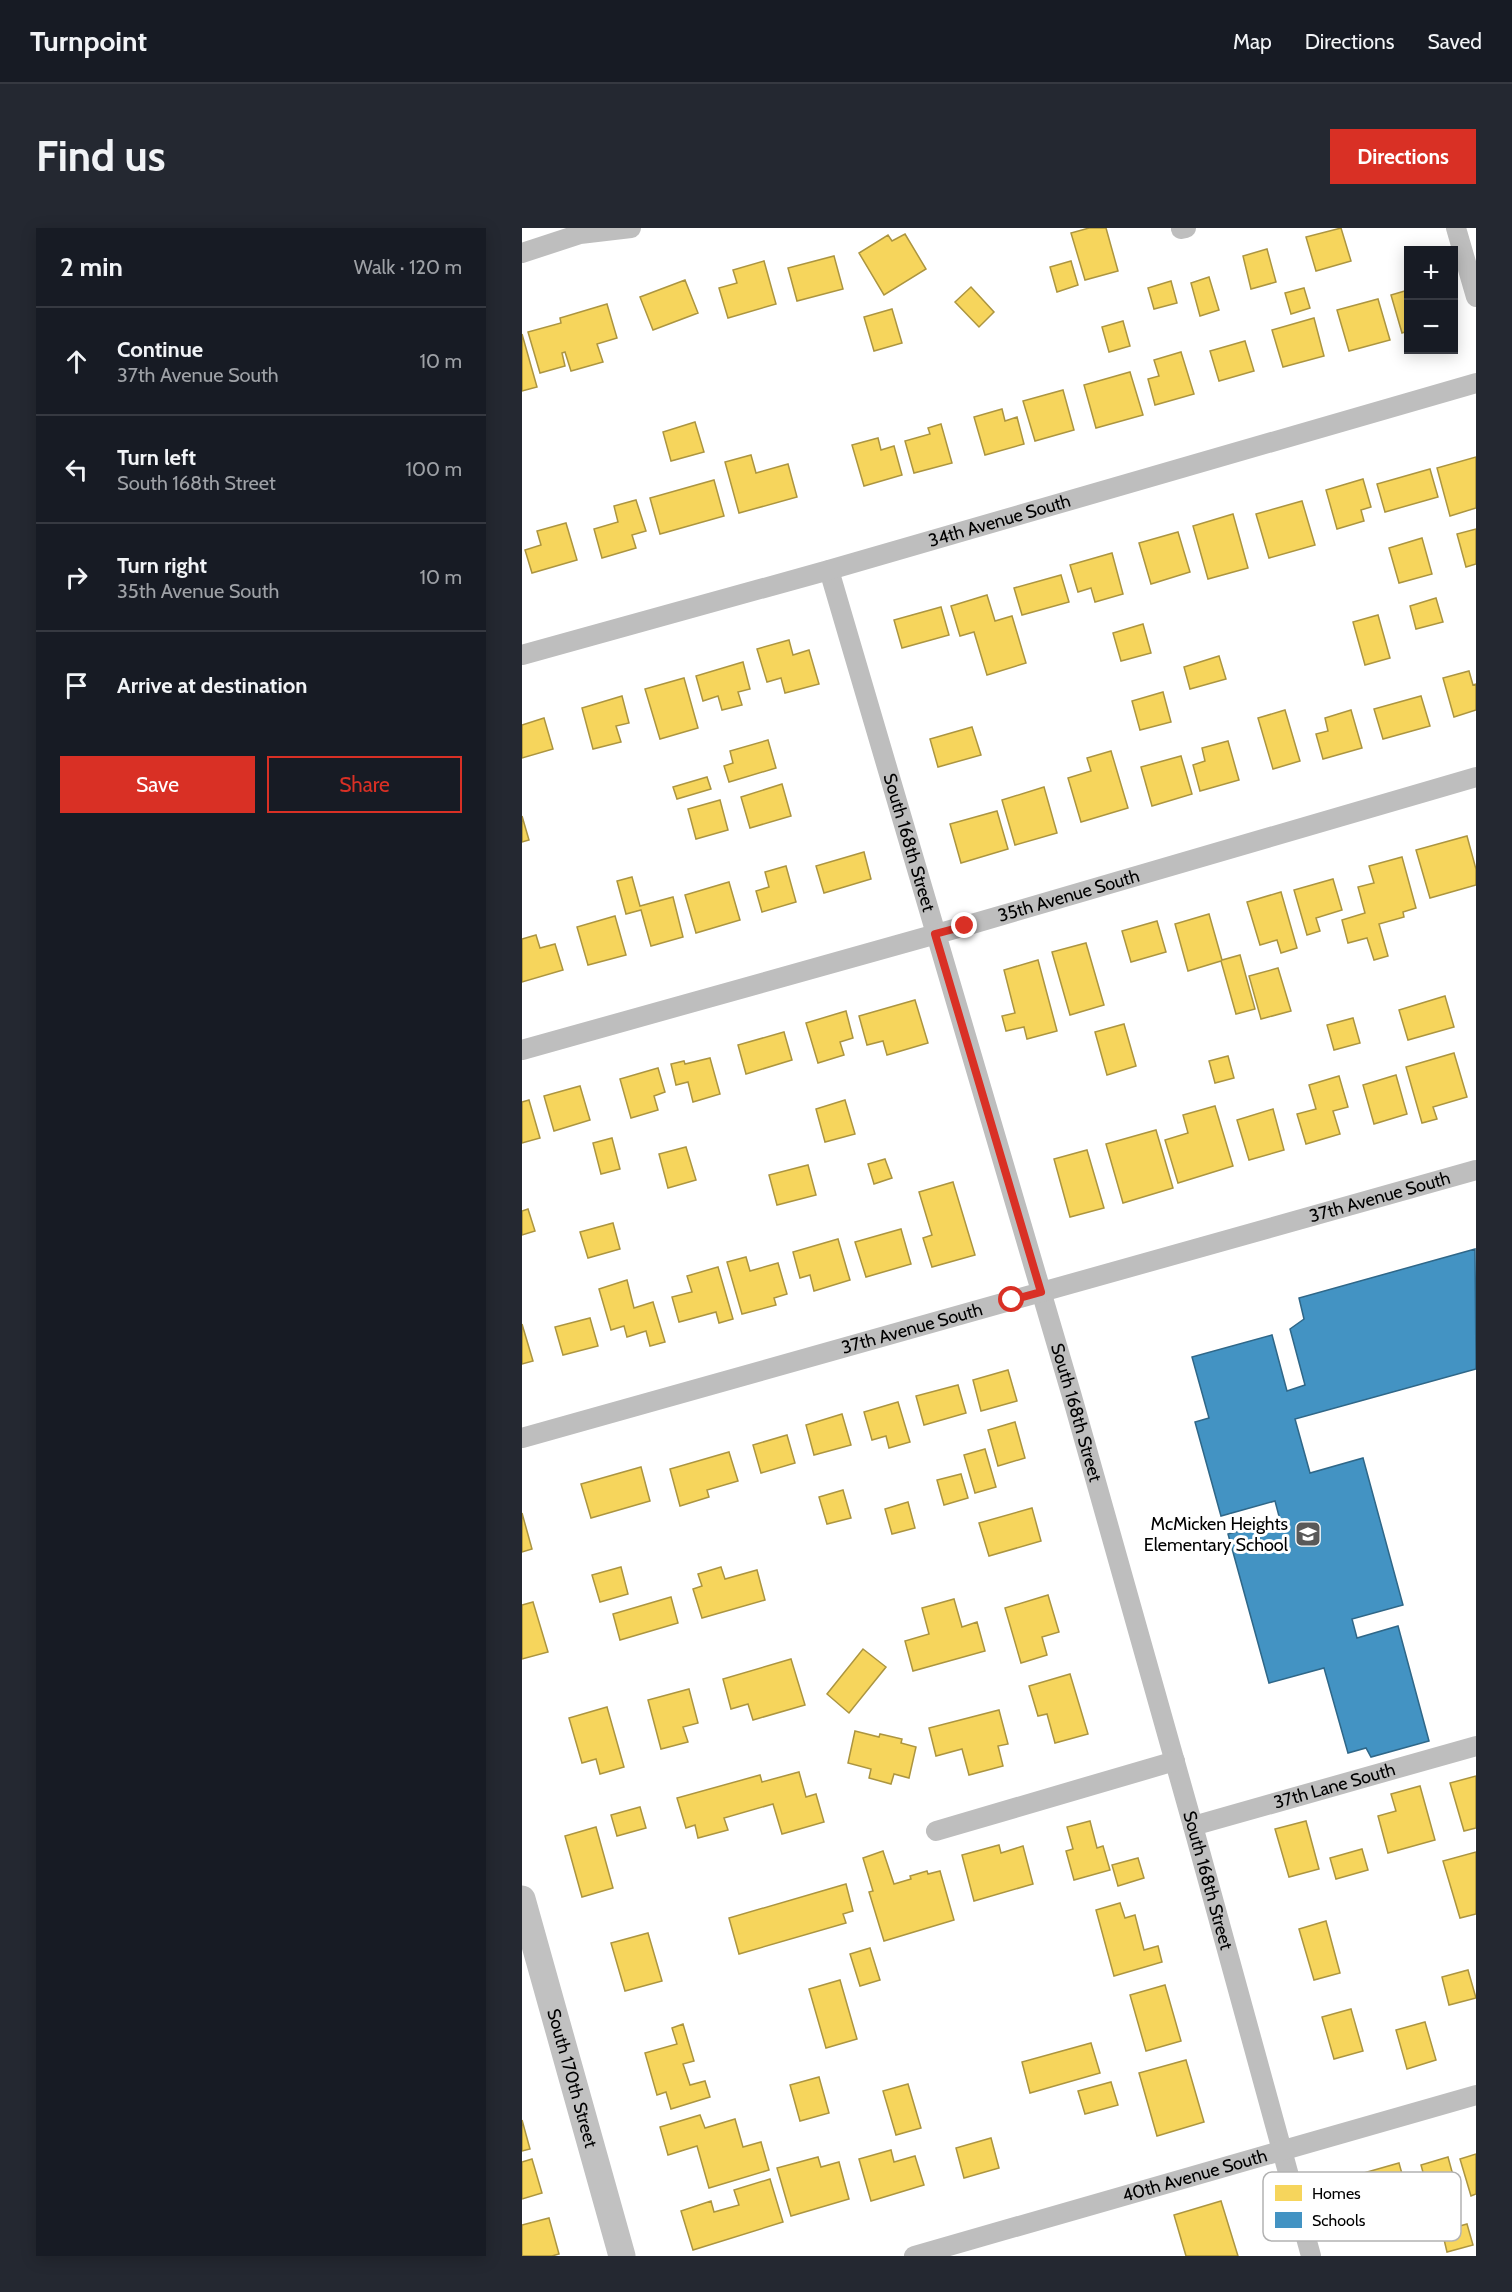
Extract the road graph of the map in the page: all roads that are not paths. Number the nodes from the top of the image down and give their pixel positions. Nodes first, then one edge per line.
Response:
1 (632, 228) edge
2 (1186, 228) edge
3 (1456, 228) edge
4 (1181, 229) edge
5 (522, 253) edge
6 (1476, 297) edge
7 (1476, 383) edge
8 (830, 570) junction
9 (522, 655) edge
10 (1476, 777) edge
11 (935, 934) junction
12 (522, 1050) edge
13 (1476, 1170) edge
14 (1041, 1292) junction
15 (522, 1438) edge
16 (1476, 1746) edge
17 (1175, 1761) junction
18 (1193, 1826) junction
19 (936, 1831) dead end
20 (522, 1899) edge
21 (1476, 2095) edge
22 (1281, 2149) junction
23 (1287, 2172) edge
24 (1307, 2241) edge
25 (622, 2256) edge
26 (914, 2256) edge
27 (1311, 2256) edge

1 - 5 street
2 - 4 street
3 - 6 street
7 - 8 street, 34th Avenue South
8 - 9 street, 34th Avenue South
8 - 11 street, South 168th Street
10 - 11 street, 35th Avenue South
11 - 12 street, 35th Avenue South
11 - 14 street, South 168th Street
13 - 14 street, 37th Avenue South
14 - 15 street, 37th Avenue South
14 - 17 street, South 168th Street
16 - 18 street, 37th Lane South
17 - 18 street, South 168th Street
17 - 19 street
18 - 22 street, South 168th Street
20 - 25 street, South 170th Street
21 - 22 street, 40th Avenue South
22 - 23 street, South 168th Street
22 - 26 street, 40th Avenue South
24 - 27 street, South 168th Street

